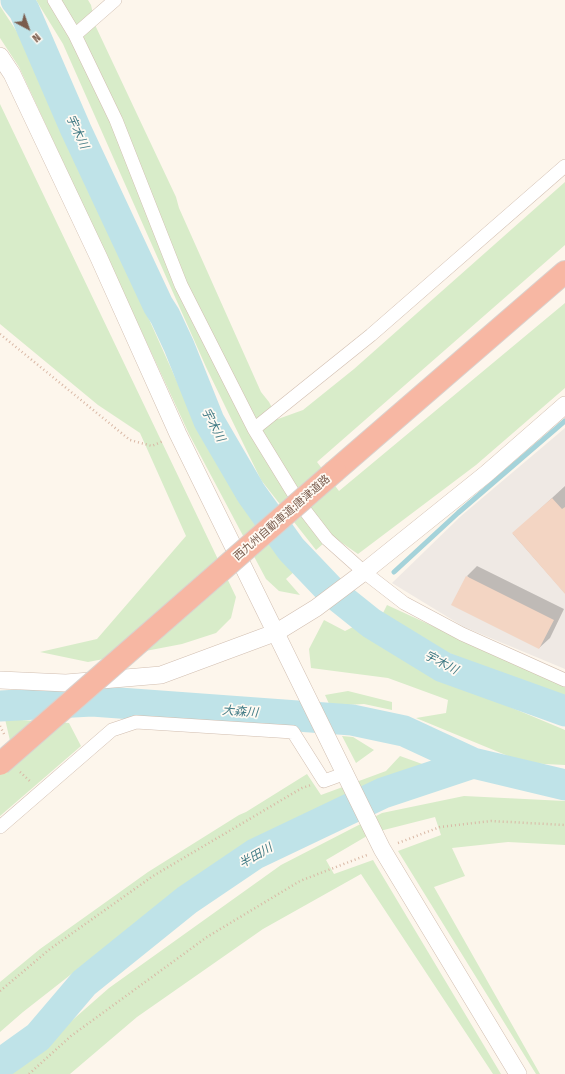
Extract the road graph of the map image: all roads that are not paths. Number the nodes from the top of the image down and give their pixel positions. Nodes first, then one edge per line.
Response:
1 (54, 0) edge
2 (115, 0) edge
3 (75, 35) junction
4 (0, 56) edge
5 (565, 166) edge
6 (565, 272) edge
7 (565, 405) edge
8 (254, 429) junction
9 (364, 572) junction
10 (277, 632) junction
11 (0, 680) edge
12 (565, 680) edge
13 (0, 764) edge
14 (348, 778) junction
15 (0, 827) edge
16 (518, 1074) edge

1 - 3 street
2 - 3 street
3 - 8 street
4 - 10 street
5 - 8 street
6 - 13 highway, 西九州自動車道;唐津道路, bridge
7 - 9 street
8 - 9 street
9 - 10 street
9 - 12 street
10 - 11 street
10 - 14 street
14 - 15 street
14 - 16 street

